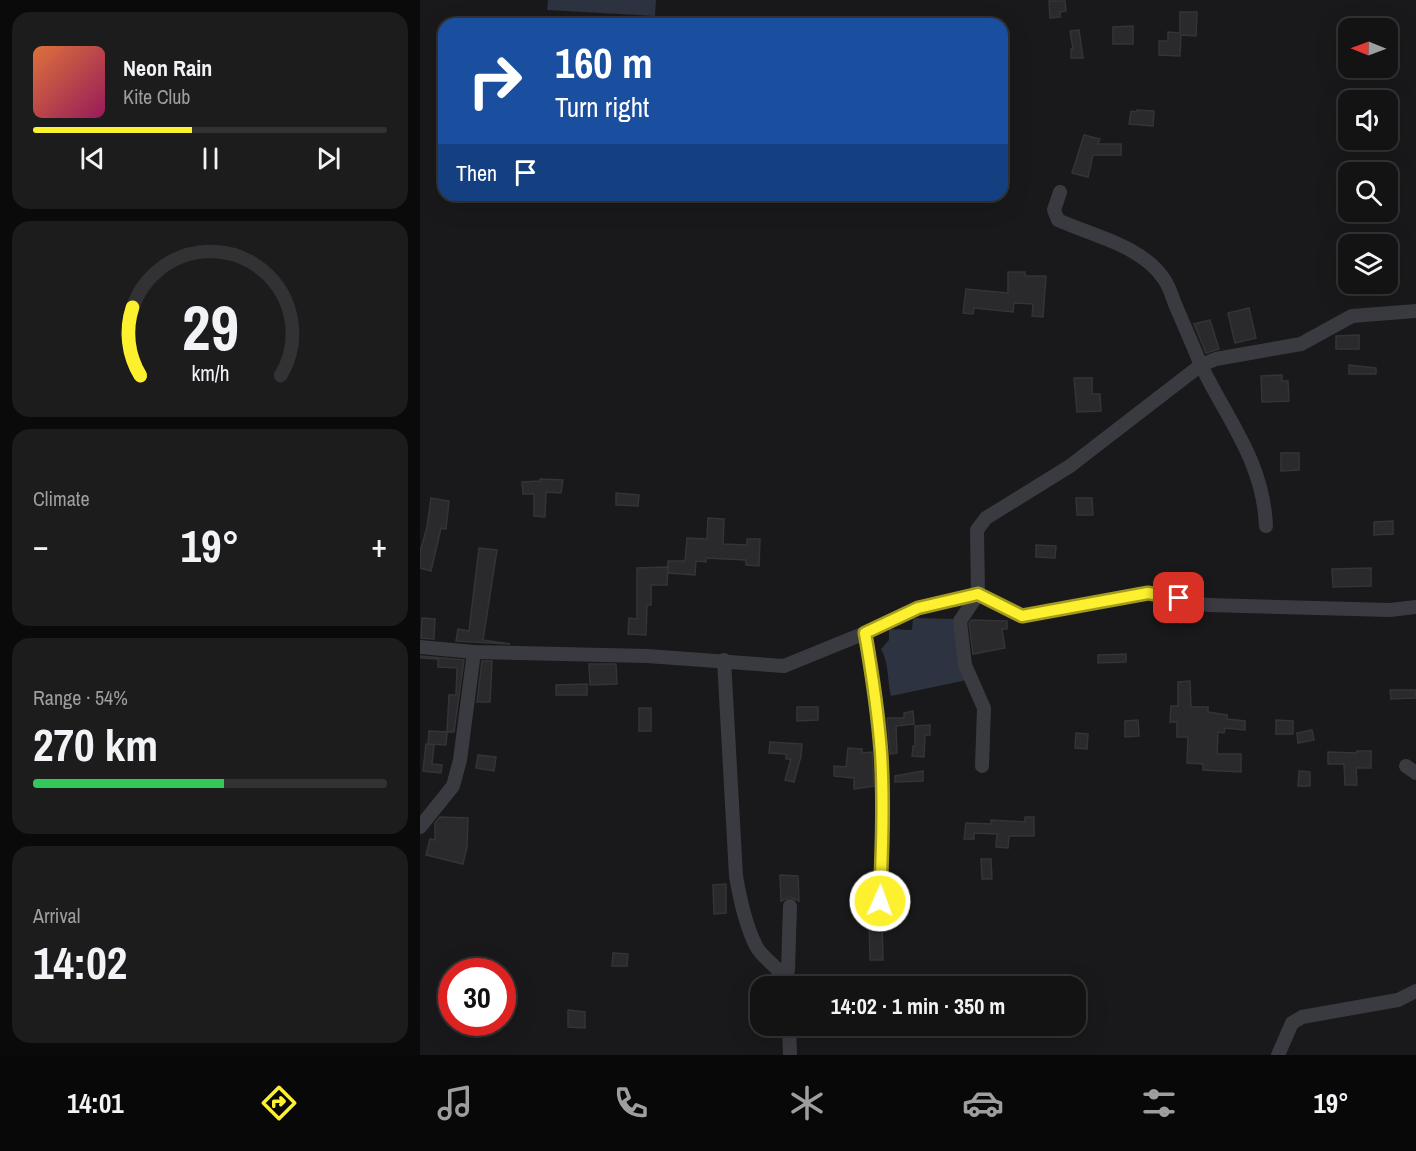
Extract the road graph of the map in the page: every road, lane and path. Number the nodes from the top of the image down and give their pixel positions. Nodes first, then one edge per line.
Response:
1 (1060, 192) dead end
2 (1416, 311) edge
3 (1201, 365) junction
4 (1266, 526) dead end
5 (978, 594) junction
6 (1416, 607) edge
7 (865, 633) junction
8 (420, 646) edge
9 (474, 652) junction
10 (724, 660) junction
11 (982, 766) dead end
12 (420, 827) edge
13 (880, 901) dead end
14 (790, 906) dead end
15 (781, 976) edge
16 (787, 976) edge
17 (1416, 992) edge
18 (789, 1036) edge
19 (790, 1055) edge
20 (1278, 1055) edge

1 - 3 street
2 - 3 street
3 - 4 street
3 - 5 street
5 - 6 street
5 - 7 street
5 - 11 street
7 - 10 street
7 - 13 street
8 - 9 street
9 - 10 street
9 - 12 street
10 - 15 street
14 - 16 street
17 - 20 street
18 - 19 street

